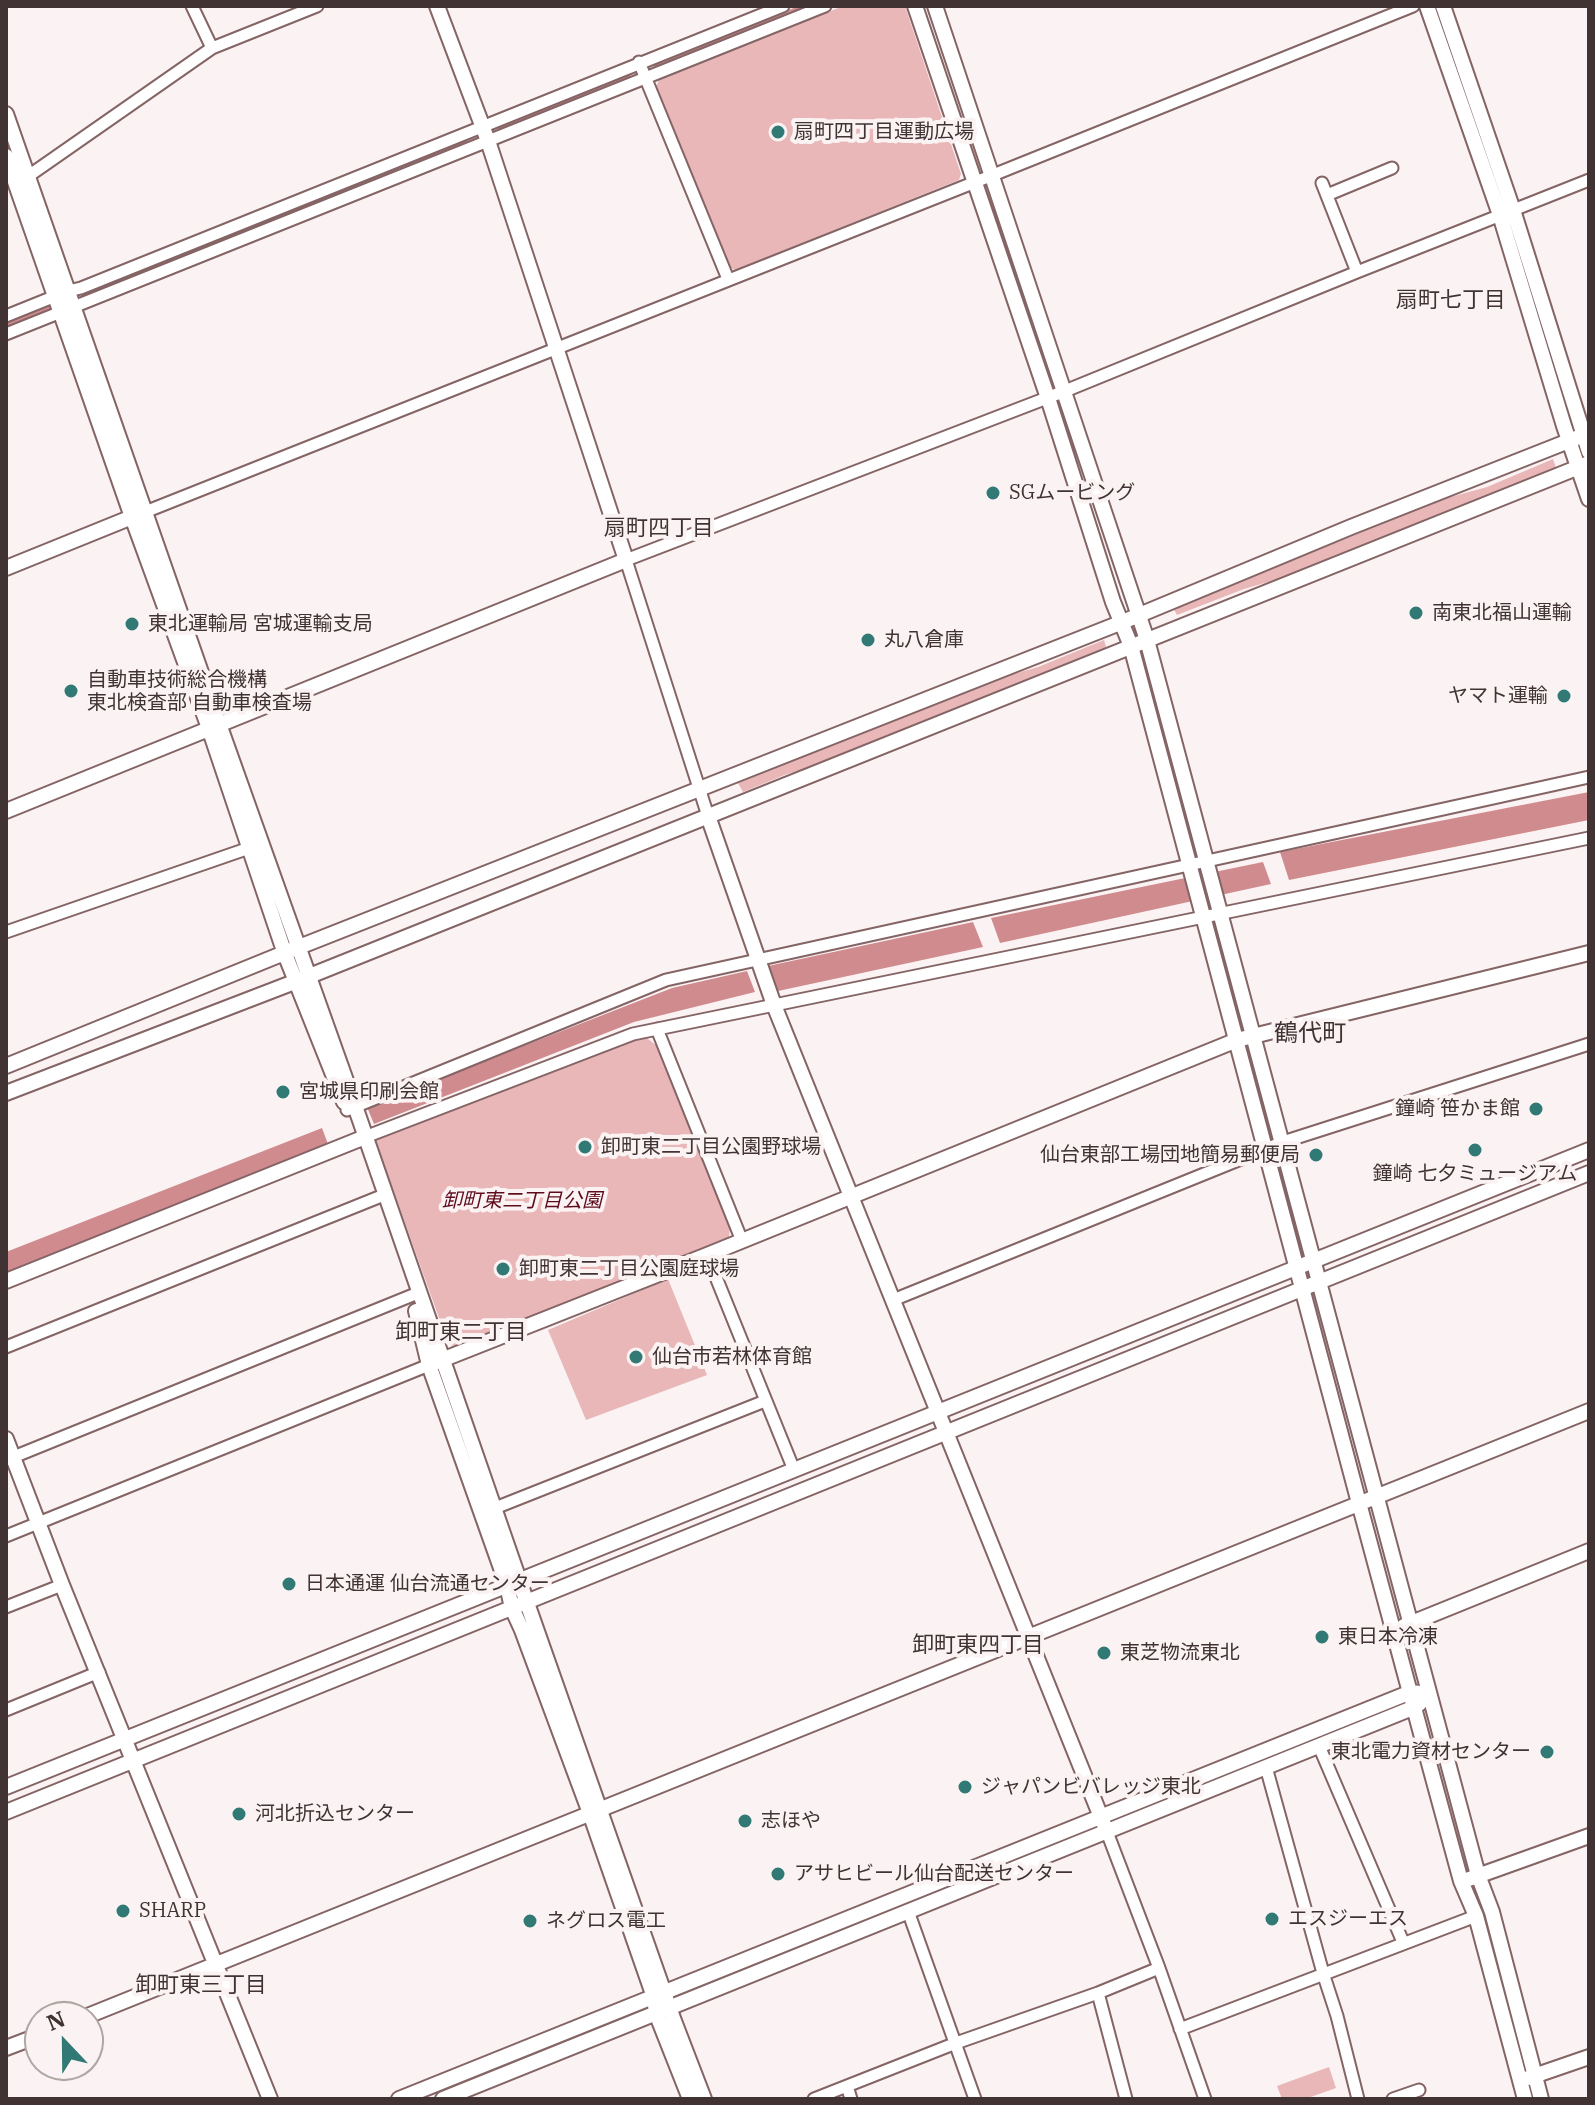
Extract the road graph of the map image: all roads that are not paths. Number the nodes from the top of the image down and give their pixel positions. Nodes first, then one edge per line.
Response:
1 (192, 6) edge
2 (317, 6) edge
3 (437, 6) edge
4 (783, 6) edge
5 (825, 6) edge
6 (915, 6) edge
7 (935, 6) edge
8 (1413, 6) edge
9 (1427, 6) edge
10 (1443, 6) edge
11 (212, 48) junction
12 (639, 62) junction
13 (645, 78) junction
14 (6, 114) edge
15 (482, 126) junction
16 (488, 141) junction
17 (6, 156) edge
18 (1392, 168) dead end
19 (993, 175) junction
20 (27, 177) junction
21 (1589, 180) edge
22 (975, 181) junction
23 (1506, 212) junction
24 (1357, 272) junction
25 (728, 279) junction
26 (62, 294) junction
27 (67, 310) junction
28 (6, 316) edge
29 (6, 334) edge
30 (557, 347) junction
31 (1065, 391) junction
32 (1048, 398) junction
33 (1580, 436) edge
34 (1589, 452) edge
35 (1584, 465) edge
36 (1589, 499) edge
37 (138, 515) junction
38 (626, 560) junction
39 (6, 568) edge
40 (1138, 615) junction
41 (1120, 623) junction
42 (1147, 640) junction
43 (1131, 646) junction
44 (214, 726) junction
45 (1589, 777) edge
46 (699, 789) junction
47 (6, 811) edge
48 (708, 816) junction
49 (1589, 838) edge
50 (256, 846) junction
51 (1207, 860) junction
52 (1190, 865) junction
53 (1203, 913) junction
54 (1221, 913) junction
55 (6, 932) edge
56 (299, 947) junction
57 (1589, 953) edge
58 (285, 954) junction
59 (758, 959) junction
60 (303, 979) junction
61 (774, 1005) junction
62 (657, 1029) junction
63 (1253, 1035) junction
64 (1237, 1040) junction
65 (1589, 1044) edge
66 (6, 1066) edge
67 (6, 1093) edge
68 (351, 1108) junction
69 (362, 1139) junction
70 (1283, 1142) junction
71 (1266, 1149) junction
72 (1589, 1150) edge
73 (1589, 1173) edge
74 (851, 1196) junction
75 (379, 1197) junction
76 (742, 1241) junction
77 (707, 1255) junction
78 (1313, 1260) junction
79 (1296, 1266) junction
80 (6, 1281) edge
81 (1320, 1283) junction
82 (1304, 1290) junction
83 (413, 1295) junction
84 (893, 1300) junction
85 (6, 1347) edge
86 (435, 1362) junction
87 (765, 1401) junction
88 (1589, 1411) edge
89 (938, 1412) junction
90 (946, 1434) junction
91 (6, 1439) edge
92 (10, 1459) edge
93 (794, 1470) junction
94 (1376, 1498) junction
95 (1359, 1505) junction
96 (495, 1508) junction
97 (39, 1523) junction
98 (6, 1536) edge
99 (1589, 1551) edge
100 (513, 1582) junction
101 (62, 1585) junction
102 (519, 1606) junction
103 (6, 1607) edge
104 (1410, 1623) junction
105 (1394, 1630) junction
106 (1029, 1637) junction
107 (99, 1672) junction
108 (1411, 1692) junction
109 (1429, 1694) junction
110 (1415, 1707) junction
111 (6, 1710) edge
112 (126, 1740) junction
113 (1319, 1746) junction
114 (134, 1761) junction
115 (1266, 1767) junction
116 (6, 1787) edge
117 (595, 1811) junction
118 (6, 1812) edge
119 (1101, 1816) junction
120 (1107, 1832) junction
121 (1589, 1836) edge
122 (1478, 1875) junction
123 (1461, 1881) junction
124 (908, 1911) junction
125 (1476, 1916) junction
126 (1403, 1942) junction
127 (215, 1966) junction
128 (1159, 1968) junction
129 (1323, 1973) junction
130 (1098, 1993) junction
131 (659, 1995) junction
132 (104, 2010) edge
133 (663, 2010) junction
134 (1180, 2029) junction
135 (956, 2043) junction
136 (1589, 2057) edge
137 (1535, 2076) junction
138 (1520, 2080) junction
139 (847, 2086) junction
140 (1419, 2090) dead end
141 (464, 2095) edge
142 (270, 2099) edge
143 (399, 2099) edge
144 (443, 2099) edge
145 (690, 2099) edge
146 (704, 2099) edge
147 (814, 2099) edge
148 (851, 2099) edge
149 (975, 2099) edge
150 (1126, 2099) edge
151 (1205, 2099) edge
152 (1358, 2099) edge
153 (1393, 2099) edge
154 (1525, 2099) edge
155 (1541, 2099) edge

1 - 11 street
2 - 11 street
3 - 15 street
4 - 12 street
5 - 13 street
6 - 22 street
7 - 19 street
8 - 19 street
9 - 23 street
10 - 23 street
11 - 20 street
12 - 13 street
12 - 15 street
13 - 16 street
13 - 25 street
14 - 20 street
15 - 16 street
15 - 26 street
16 - 27 street
16 - 30 street
17 - 26 street
18 - 24 street
19 - 22 street
19 - 31 street
20 - 26 street
21 - 23 street
22 - 25 street
22 - 32 street
23 - 24 street
23 - 33 street
24 - 31 street
25 - 30 street
26 - 27 street
26 - 28 street
27 - 29 street
27 - 37 street
30 - 37 street
30 - 38 street
31 - 32 street
31 - 40 street
32 - 38 street
32 - 41 street
33 - 34 street
33 - 35 street
33 - 40 street
35 - 36 street
35 - 42 street
37 - 39 street
37 - 44 street
38 - 44 street
38 - 46 street
40 - 41 street
40 - 42 street
41 - 43 street
41 - 46 street
42 - 43 street
42 - 51 street
43 - 48 street
43 - 52 street
44 - 47 street
44 - 50 street
45 - 51 street
46 - 48 street
46 - 56 street
48 - 59 street
48 - 60 street
49 - 54 street
50 - 55 street
50 - 56 street
50 - 58 street
51 - 52 street
51 - 54 street
52 - 53 street
52 - 59 street
53 - 54 street
53 - 61 street
53 - 64 street
54 - 63 street
56 - 58 street
56 - 60 street
57 - 63 street
58 - 60 street
58 - 66 street
59 - 61 street
59 - 68 street
60 - 67 street
60 - 68 street
61 - 62 street
61 - 74 street
62 - 69 street
62 - 76 street
63 - 64 street
63 - 70 street
64 - 71 street
64 - 74 street
65 - 70 street
68 - 69 street
69 - 75 street
69 - 80 street
69 - 86 street
70 - 71 street
70 - 78 street
71 - 79 street
71 - 84 street
72 - 78 street
73 - 81 street
74 - 76 street
74 - 84 street
75 - 83 street
75 - 85 street
76 - 77 street
77 - 86 street
77 - 87 street
78 - 79 street
78 - 81 street
79 - 82 street
79 - 89 street
81 - 82 street
81 - 94 street
82 - 90 street
82 - 95 street
83 - 86 street
83 - 92 street
84 - 89 street
86 - 96 street
86 - 97 street
86 - 100 street
87 - 93 street
87 - 96 street
88 - 94 street
89 - 90 street
89 - 93 street
90 - 102 street
90 - 106 street
91 - 92 street
92 - 97 street
93 - 100 street
94 - 95 street
94 - 104 street
95 - 105 street
95 - 106 street
96 - 100 street
97 - 98 street
97 - 101 street
99 - 104 street
100 - 102 street
100 - 112 street
101 - 103 street
101 - 107 street
102 - 114 street
102 - 117 street
104 - 105 street
104 - 109 street
105 - 108 street
106 - 117 street
106 - 119 street
107 - 111 street
107 - 112 street
108 - 109 street
108 - 110 street
108 - 119 street
109 - 110 street
109 - 122 street
110 - 113 street
110 - 123 street
112 - 114 street
112 - 116 street
113 - 115 street
113 - 126 street
114 - 118 street
114 - 127 street
115 - 120 street
115 - 129 street
117 - 127 street
117 - 131 street
119 - 120 street
119 - 131 street
120 - 124 street
120 - 128 street
121 - 122 street
122 - 123 street
122 - 137 street
123 - 125 street
124 - 133 street
124 - 135 street
125 - 126 street
125 - 138 street
126 - 129 street
127 - 132 street
127 - 142 street
128 - 130 street
128 - 134 street
129 - 134 street
129 - 152 street
130 - 135 street
130 - 150 street
131 - 133 street
131 - 143 street
133 - 141 street
133 - 145 street
133 - 146 street
134 - 151 street
135 - 139 street
135 - 149 street
136 - 137 street
137 - 138 street
137 - 155 street
138 - 154 street
139 - 147 street
139 - 148 street
140 - 153 street
141 - 144 street

